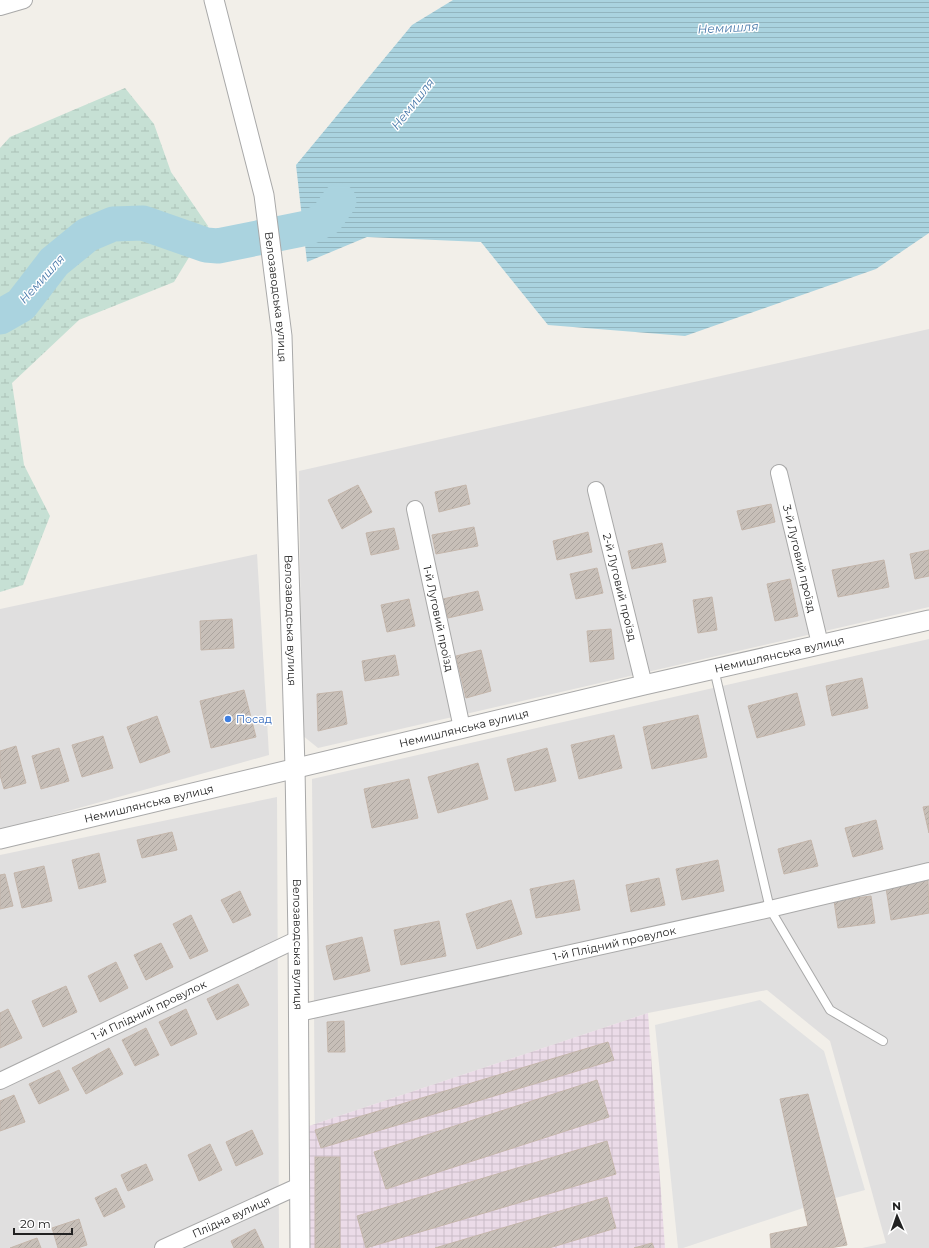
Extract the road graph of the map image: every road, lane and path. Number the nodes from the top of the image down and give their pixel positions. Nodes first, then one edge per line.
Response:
1 (24, 0) edge
2 (214, 0) edge
3 (0, 7) edge
4 (778, 473) dead end
5 (596, 490) dead end
6 (415, 509) dead end
7 (929, 620) edge
8 (820, 644) junction
9 (714, 669) junction
10 (644, 685) junction
11 (462, 728) junction
12 (295, 768) junction
13 (0, 839) edge
14 (929, 871) edge
15 (770, 909) junction
16 (298, 939) junction
17 (299, 1013) junction
18 (883, 1041) dead end
19 (0, 1081) edge
20 (300, 1186) junction
21 (163, 1248) edge
22 (300, 1248) edge

1 - 3 street
2 - 12 street, Велозаводська вулиця
4 - 8 street, 3-й Луговий проїзд
5 - 10 street, 2-й Луговий проїзд
6 - 11 street, 1-й Луговий проїзд
7 - 8 street, Немишлянська вулиця
8 - 9 street, Немишлянська вулиця
9 - 10 street, Немишлянська вулиця
9 - 15 lane
10 - 11 street, Немишлянська вулиця
11 - 12 street, Немишлянська вулиця
12 - 13 street, Немишлянська вулиця
12 - 16 street, Велозаводська вулиця
14 - 15 street, 1-й Плідний провулок
15 - 17 street, 1-й Плідний провулок
15 - 18 lane
16 - 17 street, Велозаводська вулиця
16 - 19 street, 1-й Плідний провулок
17 - 20 street, Велозаводська вулиця
20 - 21 street, Плідна вулиця
20 - 22 street, Велозаводська вулиця

